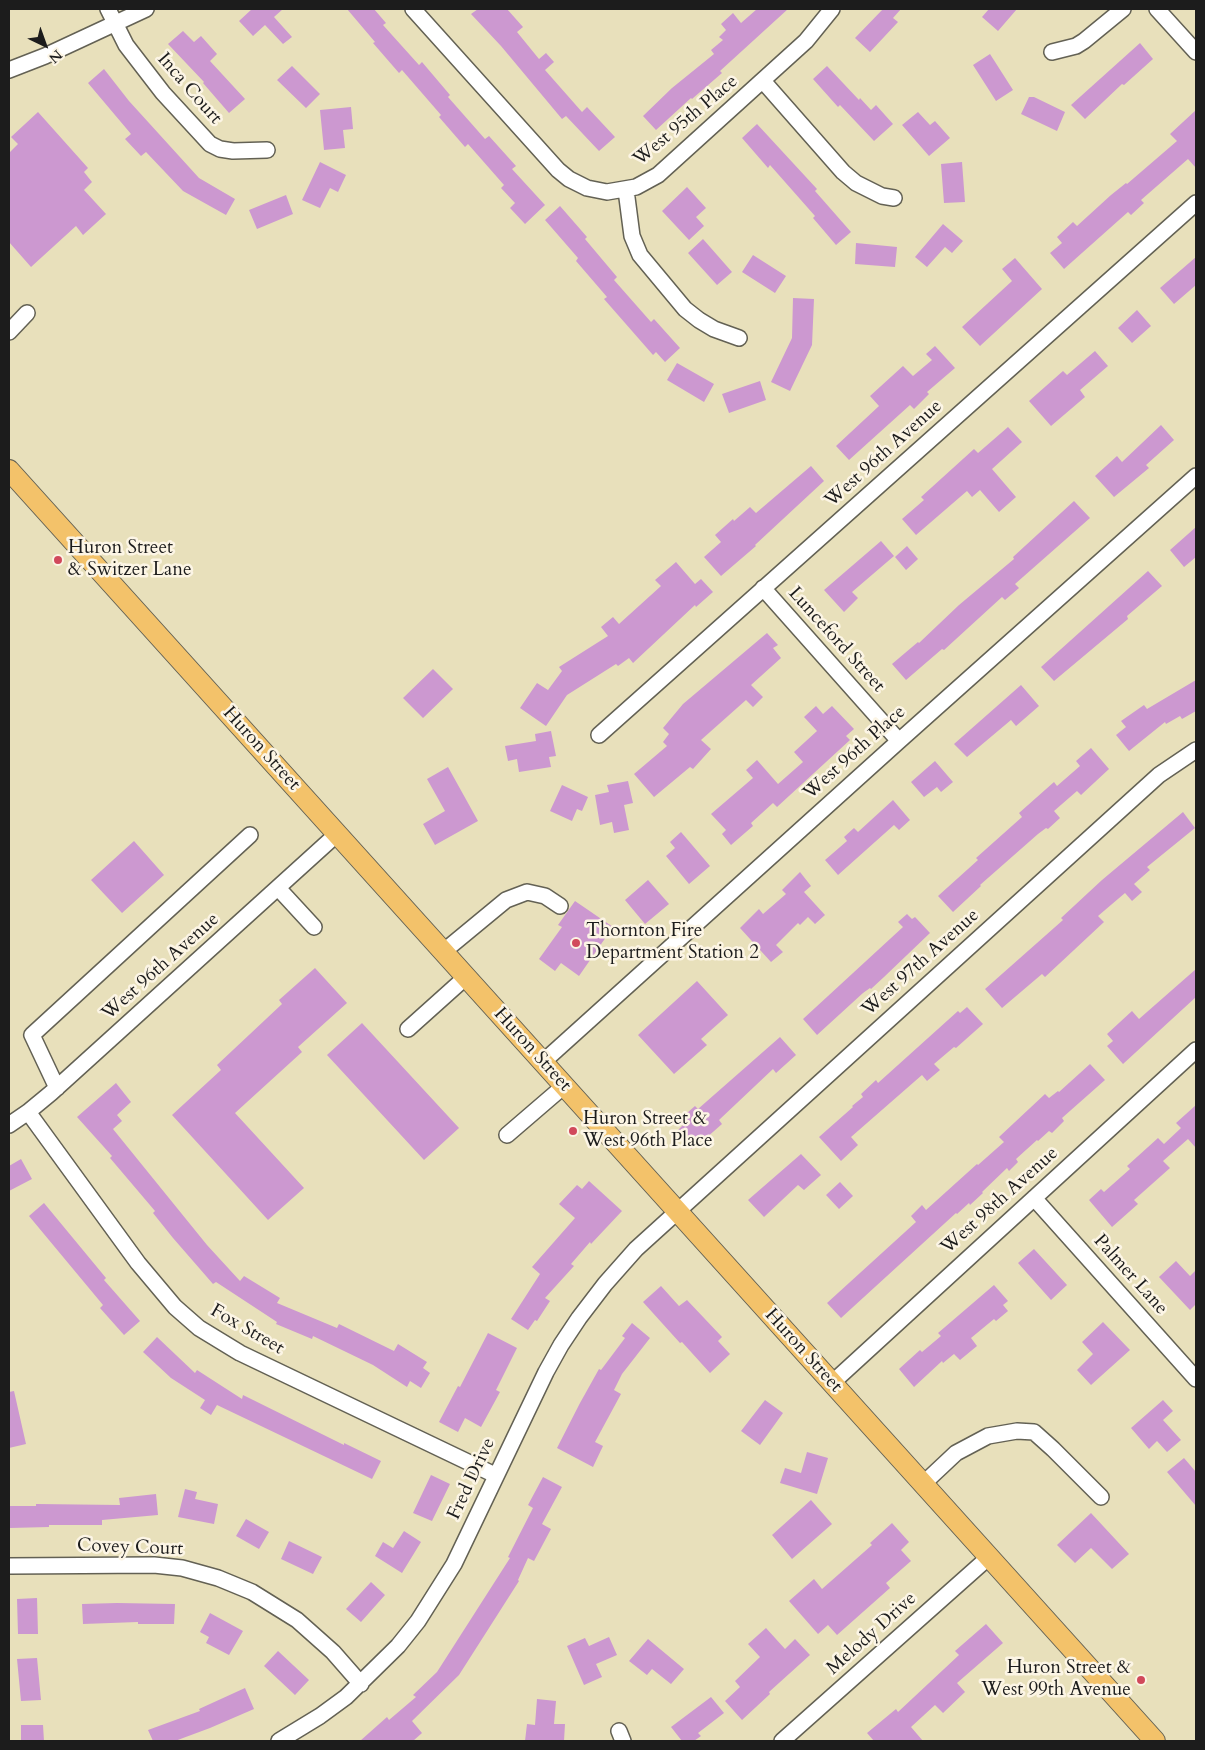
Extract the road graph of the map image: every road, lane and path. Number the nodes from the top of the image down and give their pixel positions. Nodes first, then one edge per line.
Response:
1 (108, 9) edge
2 (146, 9) edge
3 (413, 9) edge
4 (832, 9) edge
5 (1123, 9) edge
6 (1157, 9) edge
7 (115, 24) junction
8 (1052, 52) dead end
9 (1196, 52) edge
10 (9, 70) edge
11 (762, 81) junction
12 (267, 150) dead end
13 (626, 190) junction
14 (894, 198) dead end
15 (1196, 203) edge
16 (27, 313) dead end
17 (9, 332) edge
18 (739, 338) dead end
19 (10, 474) edge
20 (1196, 476) edge
21 (763, 588) junction
22 (599, 735) dead end
23 (899, 741) junction
24 (1196, 750) edge
25 (337, 834) junction
26 (250, 835) dead end
27 (278, 888) junction
28 (560, 906) dead end
29 (314, 926) dead end
30 (444, 952) junction
31 (466, 977) junction
32 (408, 1029) dead end
33 (1196, 1050) edge
34 (543, 1062) junction
35 (564, 1086) junction
36 (57, 1088) junction
37 (28, 1112) junction
38 (9, 1125) edge
39 (506, 1135) dead end
40 (1034, 1198) junction
41 (678, 1212) junction
42 (1196, 1379) edge
43 (832, 1383) junction
44 (496, 1475) junction
45 (923, 1484) junction
46 (1101, 1498) dead end
47 (989, 1556) junction
48 (9, 1566) edge
49 (360, 1684) junction
50 (279, 1741) edge
51 (782, 1741) edge
52 (1155, 1741) edge

1 - 7 street, Inca Court
2 - 7 street
3 - 13 street, West 95th Place
4 - 11 street, West 95th Place
5 - 8 street
6 - 9 street
7 - 10 street
7 - 12 street, Inca Court
11 - 13 street, West 95th Place
11 - 14 street
13 - 18 street
15 - 21 street, West 96th Avenue
16 - 17 street
19 - 25 main road, Huron Street
20 - 23 street, West 96th Place
21 - 22 street, West 96th Avenue
21 - 23 street, Lunceford Street
23 - 34 street, West 96th Place
24 - 41 street, West 97th Avenue
25 - 27 street, West 96th Avenue
25 - 30 main road, Huron Street
26 - 36 street
27 - 29 street
27 - 36 street, West 96th Avenue
28 - 30 street
30 - 31 main road, Huron Street
31 - 32 street
31 - 34 main road, Huron Street
33 - 40 street, West 98th Avenue
34 - 35 main road, Huron Street
35 - 39 street
35 - 41 main road, Huron Street
36 - 37 street, West 96th Avenue
37 - 38 street, West 96th Avenue
37 - 44 street, Fox Street
40 - 42 street, Palmer Lane
40 - 43 street, West 98th Avenue
41 - 43 main road, Huron Street
41 - 44 street, Fred Drive
43 - 45 main road, Huron Street
44 - 49 street, Fred Drive
45 - 46 street
45 - 47 main road, Huron Street
47 - 51 street, Melody Drive
47 - 52 main road, Huron Street
48 - 49 street, Covey Court
49 - 50 street, Fred Drive

